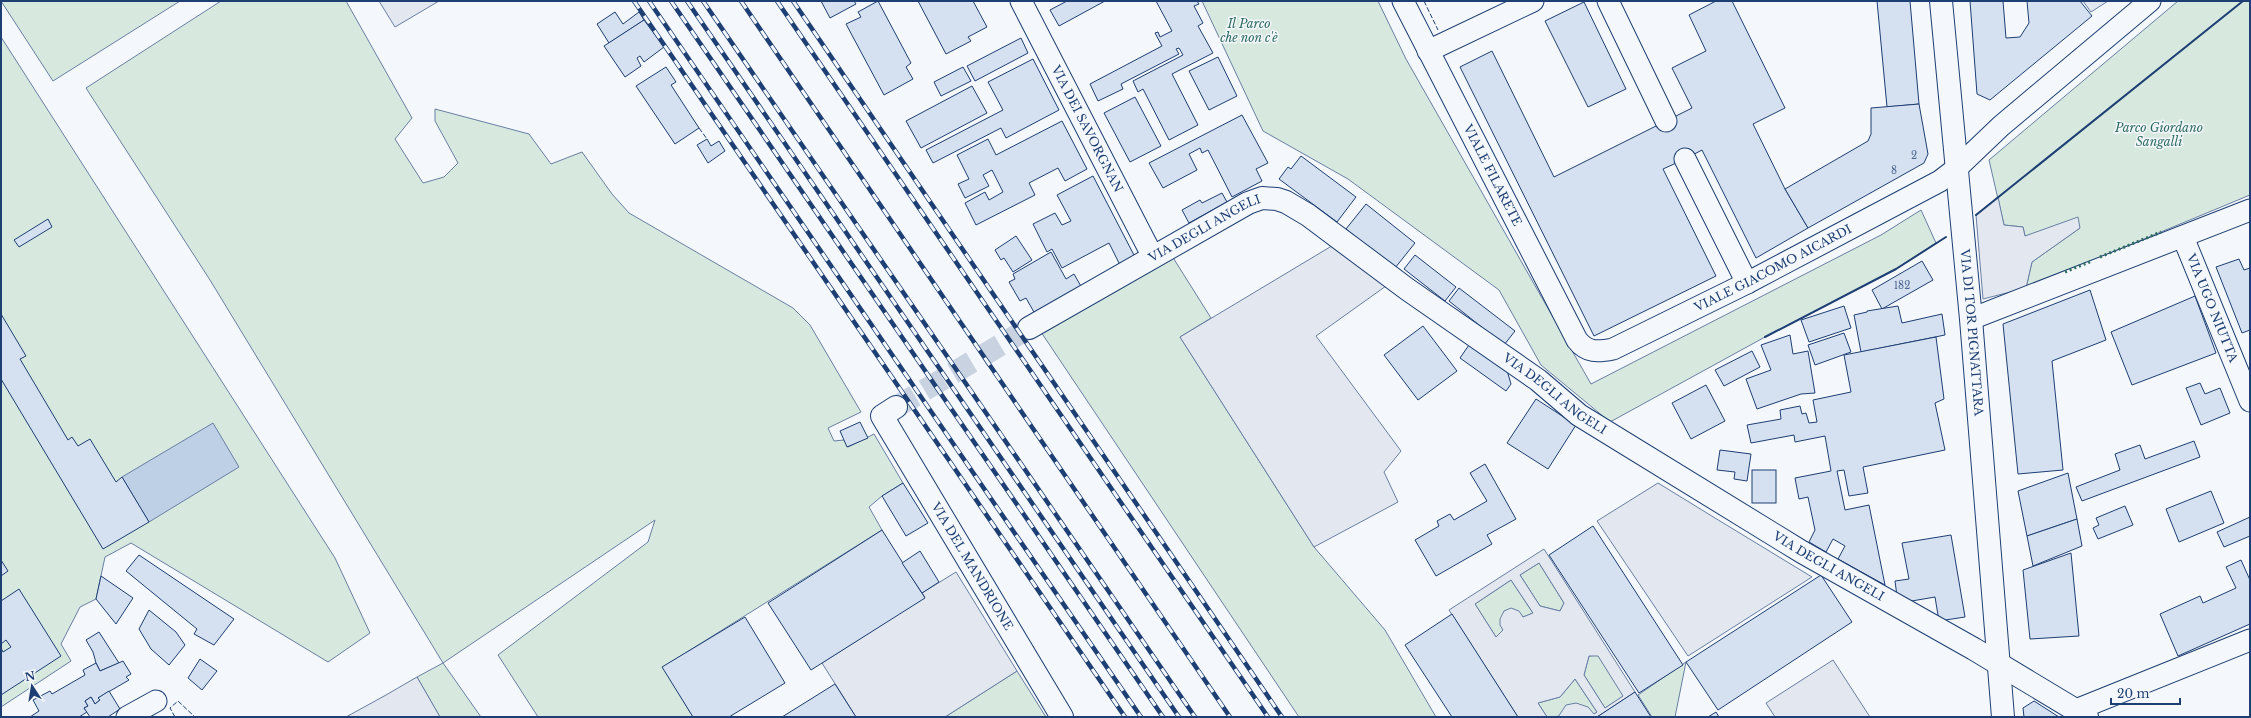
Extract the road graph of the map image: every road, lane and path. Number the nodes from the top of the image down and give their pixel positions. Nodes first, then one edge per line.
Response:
1 (1021, 1) edge
2 (1403, 1) edge
3 (1533, 1) edge
4 (1608, 1) edge
5 (1941, 1) edge
6 (2150, 1) edge
7 (1428, 51) junction
8 (1666, 121) dead end
9 (1684, 158) dead end
10 (1957, 168) junction
11 (2250, 210) edge
12 (2182, 237) junction
13 (1153, 257) junction
14 (1747, 283) junction
15 (1971, 320) junction
16 (1029, 328) tunnel mouth
17 (1584, 348) joint
18 (2250, 401) edge
19 (889, 412) dead end
20 (2250, 640) edge
21 (1999, 664) junction
22 (156, 701) dead end
23 (2081, 714) edge
24 (127, 717) edge
25 (1062, 717) edge
26 (2003, 717) edge

1 - 13 street, VIA DEI SAVORGNAN
2 - 7 street, VIALE FILARETE
3 - 7 street
4 - 8 street
5 - 10 street, VIA DI TOR PIGNATTARA
6 - 10 street, VIALE GIACOMO AICARDI
7 - 17 street, VIALE FILARETE
9 - 14 street
10 - 14 street, VIALE GIACOMO AICARDI
10 - 15 street, VIA DI TOR PIGNATTARA
11 - 12 street
12 - 15 street
12 - 18 street, VIA UGO NIUTTA
13 - 16 street, VIA DEGLI ANGELI
13 - 21 street, VIA DEGLI ANGELI
14 - 17 street, VIALE GIACOMO AICARDI
15 - 21 street, VIA DI TOR PIGNATTARA
19 - 25 street, VIA DEL MANDRIONE
20 - 23 street
21 - 23 street, VIA DEGLI ANGELI
21 - 26 street, VIA DI TOR PIGNATTARA
22 - 24 street

